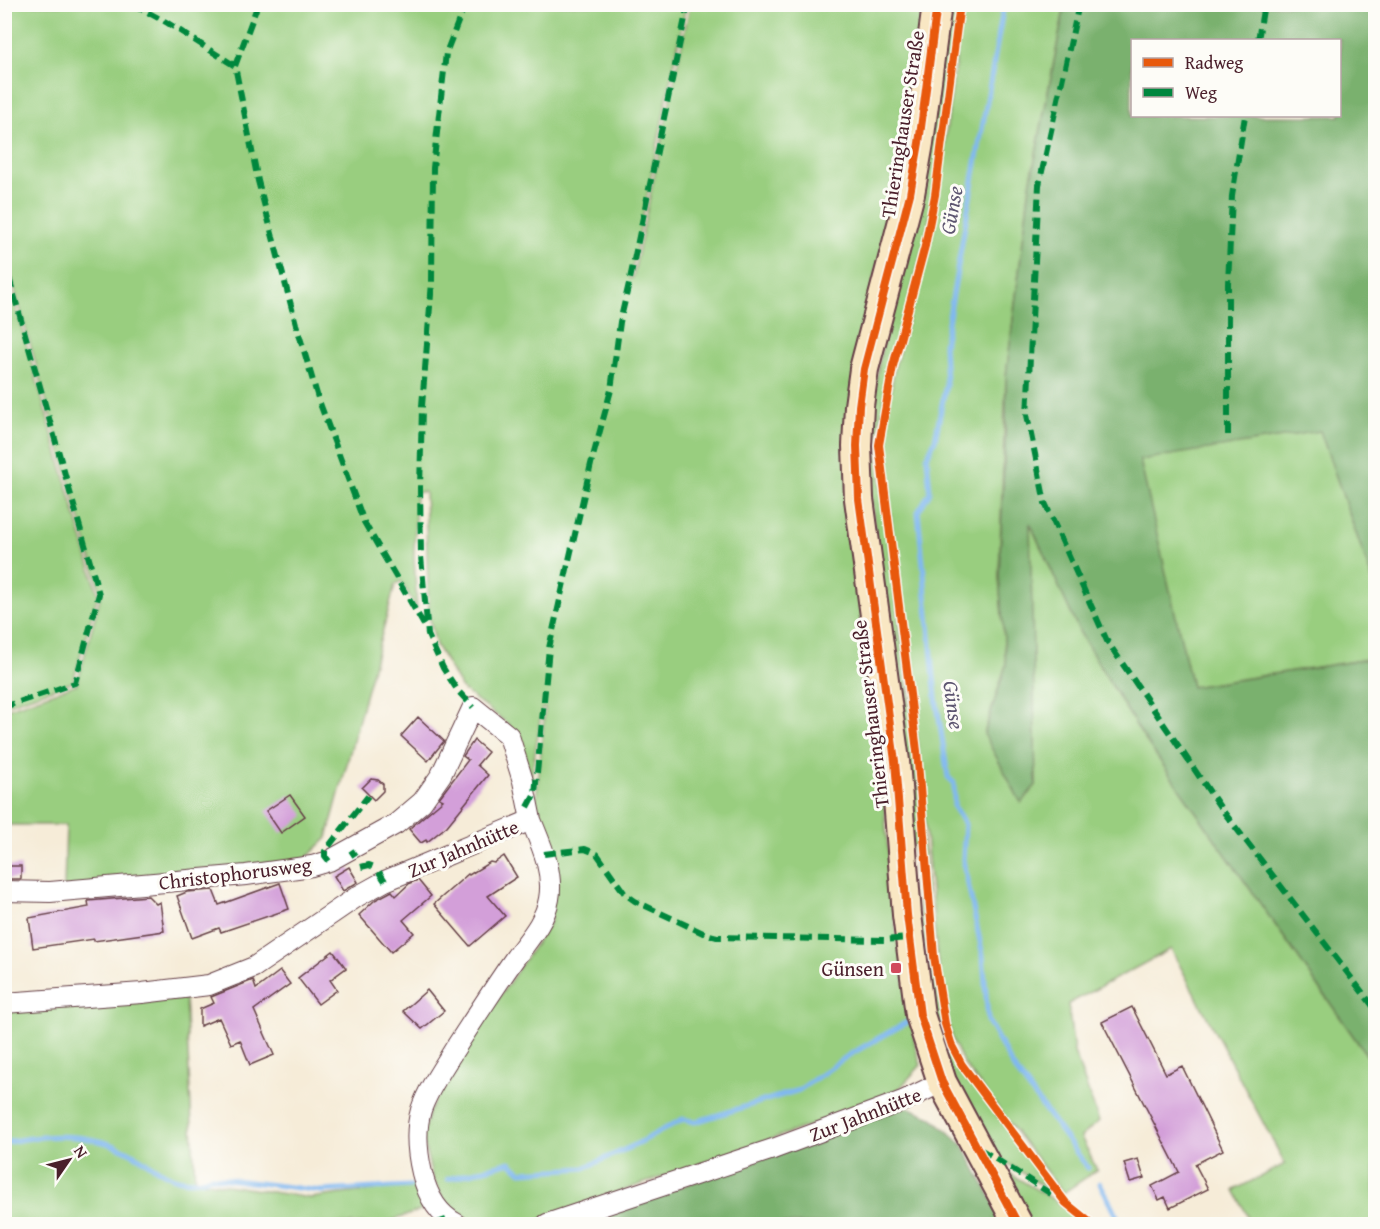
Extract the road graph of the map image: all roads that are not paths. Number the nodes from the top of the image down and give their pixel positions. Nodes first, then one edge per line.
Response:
1 (937, 4) edge
2 (531, 820) junction
3 (4, 891) edge
4 (4, 1004) edge
5 (942, 1082) junction
6 (457, 1224) edge
7 (547, 1224) edge
8 (1018, 1224) edge

1 - 5 street, Thieringhauser Straße
2 - 3 street, Christophorusweg
2 - 4 street, Zur Jahnhütte
2 - 6 street, Zur Jahnhütte
5 - 7 street, Zur Jahnhütte
5 - 8 street, Thieringhauser Straße

